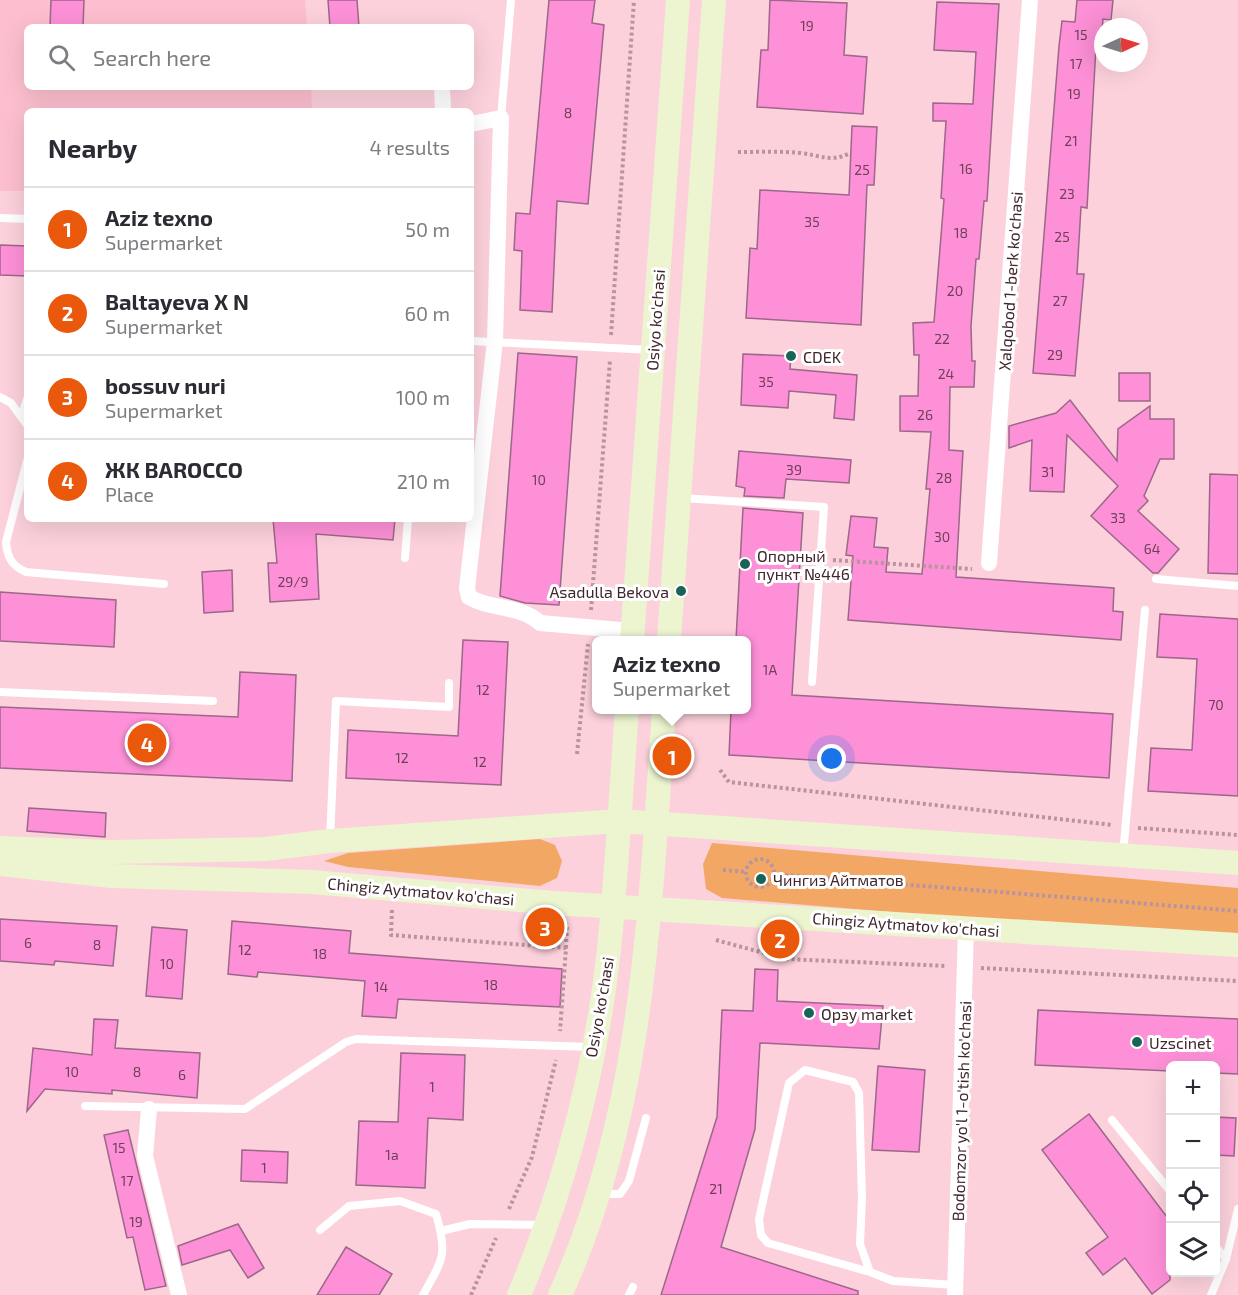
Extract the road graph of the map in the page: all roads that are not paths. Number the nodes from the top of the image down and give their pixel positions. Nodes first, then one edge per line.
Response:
1 (511, 0) edge
2 (678, 0) edge
3 (714, 0) edge
4 (1030, 0) edge
5 (442, 90) edge
6 (443, 108) edge
7 (501, 118) junction
8 (474, 123) edge
9 (0, 218) edge
10 (24, 219) edge
11 (474, 341) edge
12 (495, 341) junction
13 (653, 350) junction
14 (0, 398) edge
15 (24, 409) edge
16 (22, 415) junction
17 (24, 419) edge
18 (24, 473) edge
19 (679, 497) junction
20 (408, 522) edge
21 (405, 558) dead end
22 (989, 563) road end
23 (1156, 579) dead end
24 (164, 584) dead end
25 (1238, 586) edge
26 (1145, 610) dead end
27 (632, 636) edge
28 (669, 636) edge
29 (812, 682) dead end
30 (449, 684) dead end
31 (0, 692) edge
32 (213, 700) dead end
33 (627, 714) edge
34 (664, 714) edge
35 (618, 822) junction
36 (656, 823) junction
37 (321, 842) junction
38 (0, 848) edge
39 (1123, 855) junction
40 (1238, 863) edge
41 (0, 864) edge
42 (312, 882) junction
43 (613, 906) junction
44 (650, 908) junction
45 (966, 928) junction
46 (1238, 945) edge
47 (592, 1047) junction
48 (85, 1106) dead end
49 (149, 1109) junction
50 (646, 1118) dead end
51 (1112, 1120) dead end
52 (1166, 1186) edge
53 (598, 1195) junction
54 (1238, 1209) edge
55 (547, 1225) junction
56 (320, 1230) dead end
57 (441, 1231) junction
58 (1220, 1252) edge
59 (1226, 1259) junction
60 (870, 1272) junction
61 (955, 1290) edge
62 (179, 1295) edge
63 (423, 1295) edge
64 (519, 1295) edge
65 (560, 1295) edge
66 (1211, 1295) edge

1 - 7 lane
2 - 13 main road, Osiyo ko'chasi
3 - 19 main road
4 - 22 street, Xalqobod 1-berk ko'chasi
5 - 6 street
7 - 8 street
7 - 12 street
9 - 10 lane
11 - 12 lane
12 - 13 lane
12 - 27 street
13 - 27 main road, Osiyo ko'chasi
14 - 16 lane
15 - 16 lane
16 - 17 lane
18 - 24 lane
19 - 28 main road
19 - 29 lane
20 - 21 lane
23 - 25 lane
26 - 39 lane
30 - 37 lane
31 - 32 lane
33 - 35 main road, Osiyo ko'chasi
34 - 36 main road
35 - 36 main road
35 - 37 main road
35 - 43 main road, Osiyo ko'chasi
36 - 39 main road
36 - 44 main road
37 - 38 main road
37 - 42 main road
39 - 40 main road
41 - 42 main road, Chingiz Aytmatov ko'chasi
42 - 43 main road, Chingiz Aytmatov ko'chasi
43 - 44 main road, Chingiz Aytmatov ko'chasi
43 - 47 main road, Osiyo ko'chasi
44 - 45 main road, Chingiz Aytmatov ko'chasi
44 - 53 main road
45 - 46 main road, Chingiz Aytmatov ko'chasi
45 - 61 street, Bodomzor yo'l 1-o'tish ko'chasi
47 - 49 lane
47 - 55 main road, Osiyo ko'chasi
48 - 49 lane
49 - 62 street
50 - 53 lane
51 - 52 lane
53 - 65 main road
54 - 59 lane
55 - 57 lane
55 - 64 main road, Osiyo ko'chasi
56 - 57 lane
57 - 63 lane
58 - 59 lane
59 - 66 lane
60 - 60 lane
60 - 61 lane

